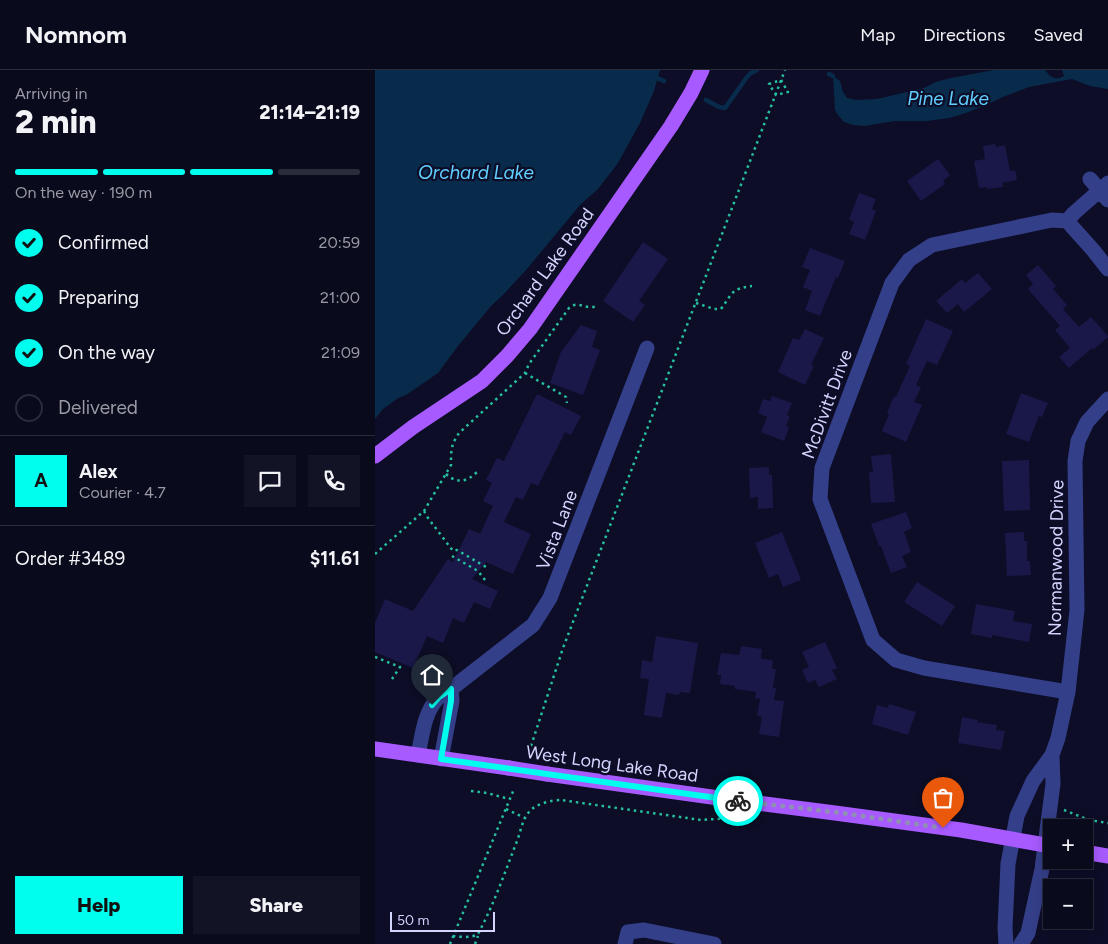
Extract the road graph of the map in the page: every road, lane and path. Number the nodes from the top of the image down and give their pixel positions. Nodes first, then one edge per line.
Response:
1 (702, 70) edge
2 (785, 70) edge
3 (781, 80) junction
4 (776, 96) junction
5 (1101, 188) edge
6 (1067, 221) junction
7 (1108, 268) edge
8 (752, 286) dead end
9 (696, 303) junction
10 (597, 306) dead end
11 (647, 348) dead end
12 (525, 374) junction
13 (1108, 399) edge
14 (567, 403) dead end
15 (375, 456) edge
16 (478, 471) dead end
17 (446, 474) junction
18 (424, 511) junction
19 (375, 554) edge
20 (452, 556) dead end
21 (485, 567) dead end
22 (485, 580) dead end
23 (375, 657) edge
24 (392, 679) dead end
25 (451, 689) junction
26 (1068, 692) junction
27 (429, 713) junction
28 (449, 717) junction
29 (531, 746) dead end
30 (375, 749) edge
31 (418, 755) junction
32 (1052, 755) junction
33 (441, 759) junction
34 (514, 789) dead end
35 (471, 792) dead end
36 (509, 799) junction
37 (1051, 808) junction
38 (505, 809) junction
39 (525, 818) junction
40 (731, 818) dead end
41 (1050, 819) edge
42 (1108, 823) edge
43 (1013, 839) junction
44 (1043, 844) edge
45 (1093, 854) edge
46 (1108, 856) edge
47 (1043, 869) edge
48 (479, 934) junction
49 (453, 936) junction
50 (626, 938) edge
51 (450, 944) edge
52 (475, 944) edge
53 (714, 944) edge
54 (1006, 944) edge
55 (1021, 944) edge

1 - 15 main road, Orchard Lake Road
2 - 3 path
3 - 4 path
3 - 4 path
3 - 4 path
4 - 9 path
5 - 6 street
6 - 7 street
6 - 26 street, McDivitt Drive
8 - 9 path
9 - 29 path
10 - 12 path
11 - 25 street, Vista Lane
12 - 14 path
12 - 17 path
13 - 26 street, Normanwood Drive
16 - 17 path
17 - 18 path
18 - 19 path
18 - 21 path
20 - 22 path
23 - 24 path
25 - 27 street, Vista Lane
25 - 28 street
26 - 32 street, Normanwood Drive
27 - 28 street
27 - 31 street, Vista Lane
28 - 33 street
30 - 31 main road, West Long Lake Road
31 - 33 main road, West Long Lake Road
32 - 37 street, Normanwood Drive
32 - 43 street, Normanwood Drive
33 - 43 main road, West Long Lake Road, bridge
34 - 36 path
35 - 36 path
36 - 38 path
37 - 41 street, Normanwood Drive
37 - 42 path
38 - 39 path
38 - 49 path
39 - 40 path
39 - 48 path
43 - 44 main road, West Long Lake Road
43 - 54 street, Normanwood Drive
45 - 46 main road
47 - 55 street, Normanwood Drive
48 - 49 path
48 - 52 path
49 - 51 path
50 - 53 street

